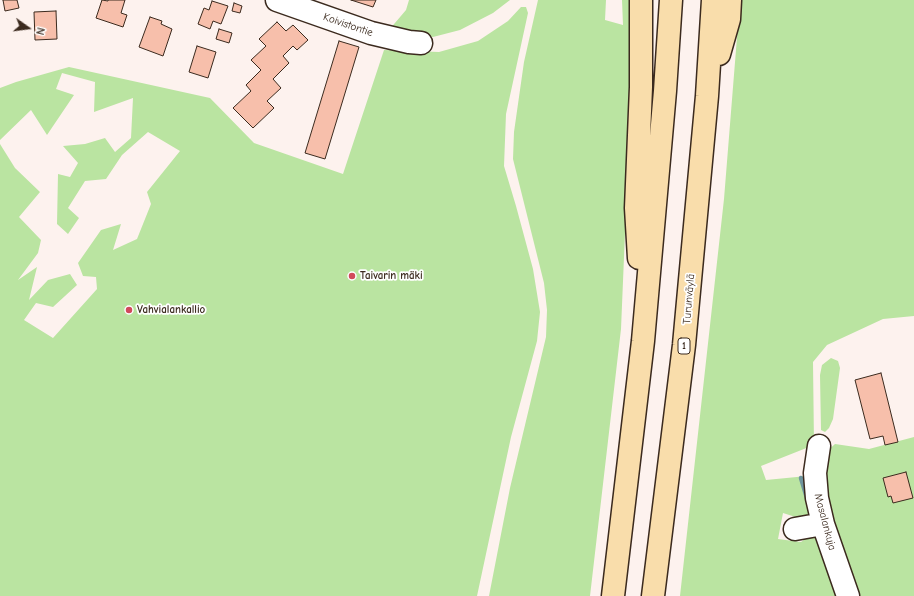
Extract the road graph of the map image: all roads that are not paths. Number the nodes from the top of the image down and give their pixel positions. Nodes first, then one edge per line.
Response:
1 (277, 0) edge
2 (641, 0) edge
3 (671, 0) edge
4 (713, 0) edge
5 (730, 0) edge
6 (421, 43) dead end
7 (707, 96) junction
8 (643, 341) junction
9 (819, 446) dead end
10 (823, 524) junction
11 (795, 529) dead end
12 (613, 596) edge
13 (653, 596) edge
14 (848, 596) edge

1 - 6 street, Koivistontie
2 - 8 highway
3 - 8 highway
4 - 7 highway, Turunväylä / 1
5 - 7 highway
7 - 13 highway, Turunväylä / 1
8 - 12 highway
9 - 10 street, Masalankuja
10 - 11 street
10 - 14 street, Masalankuja

